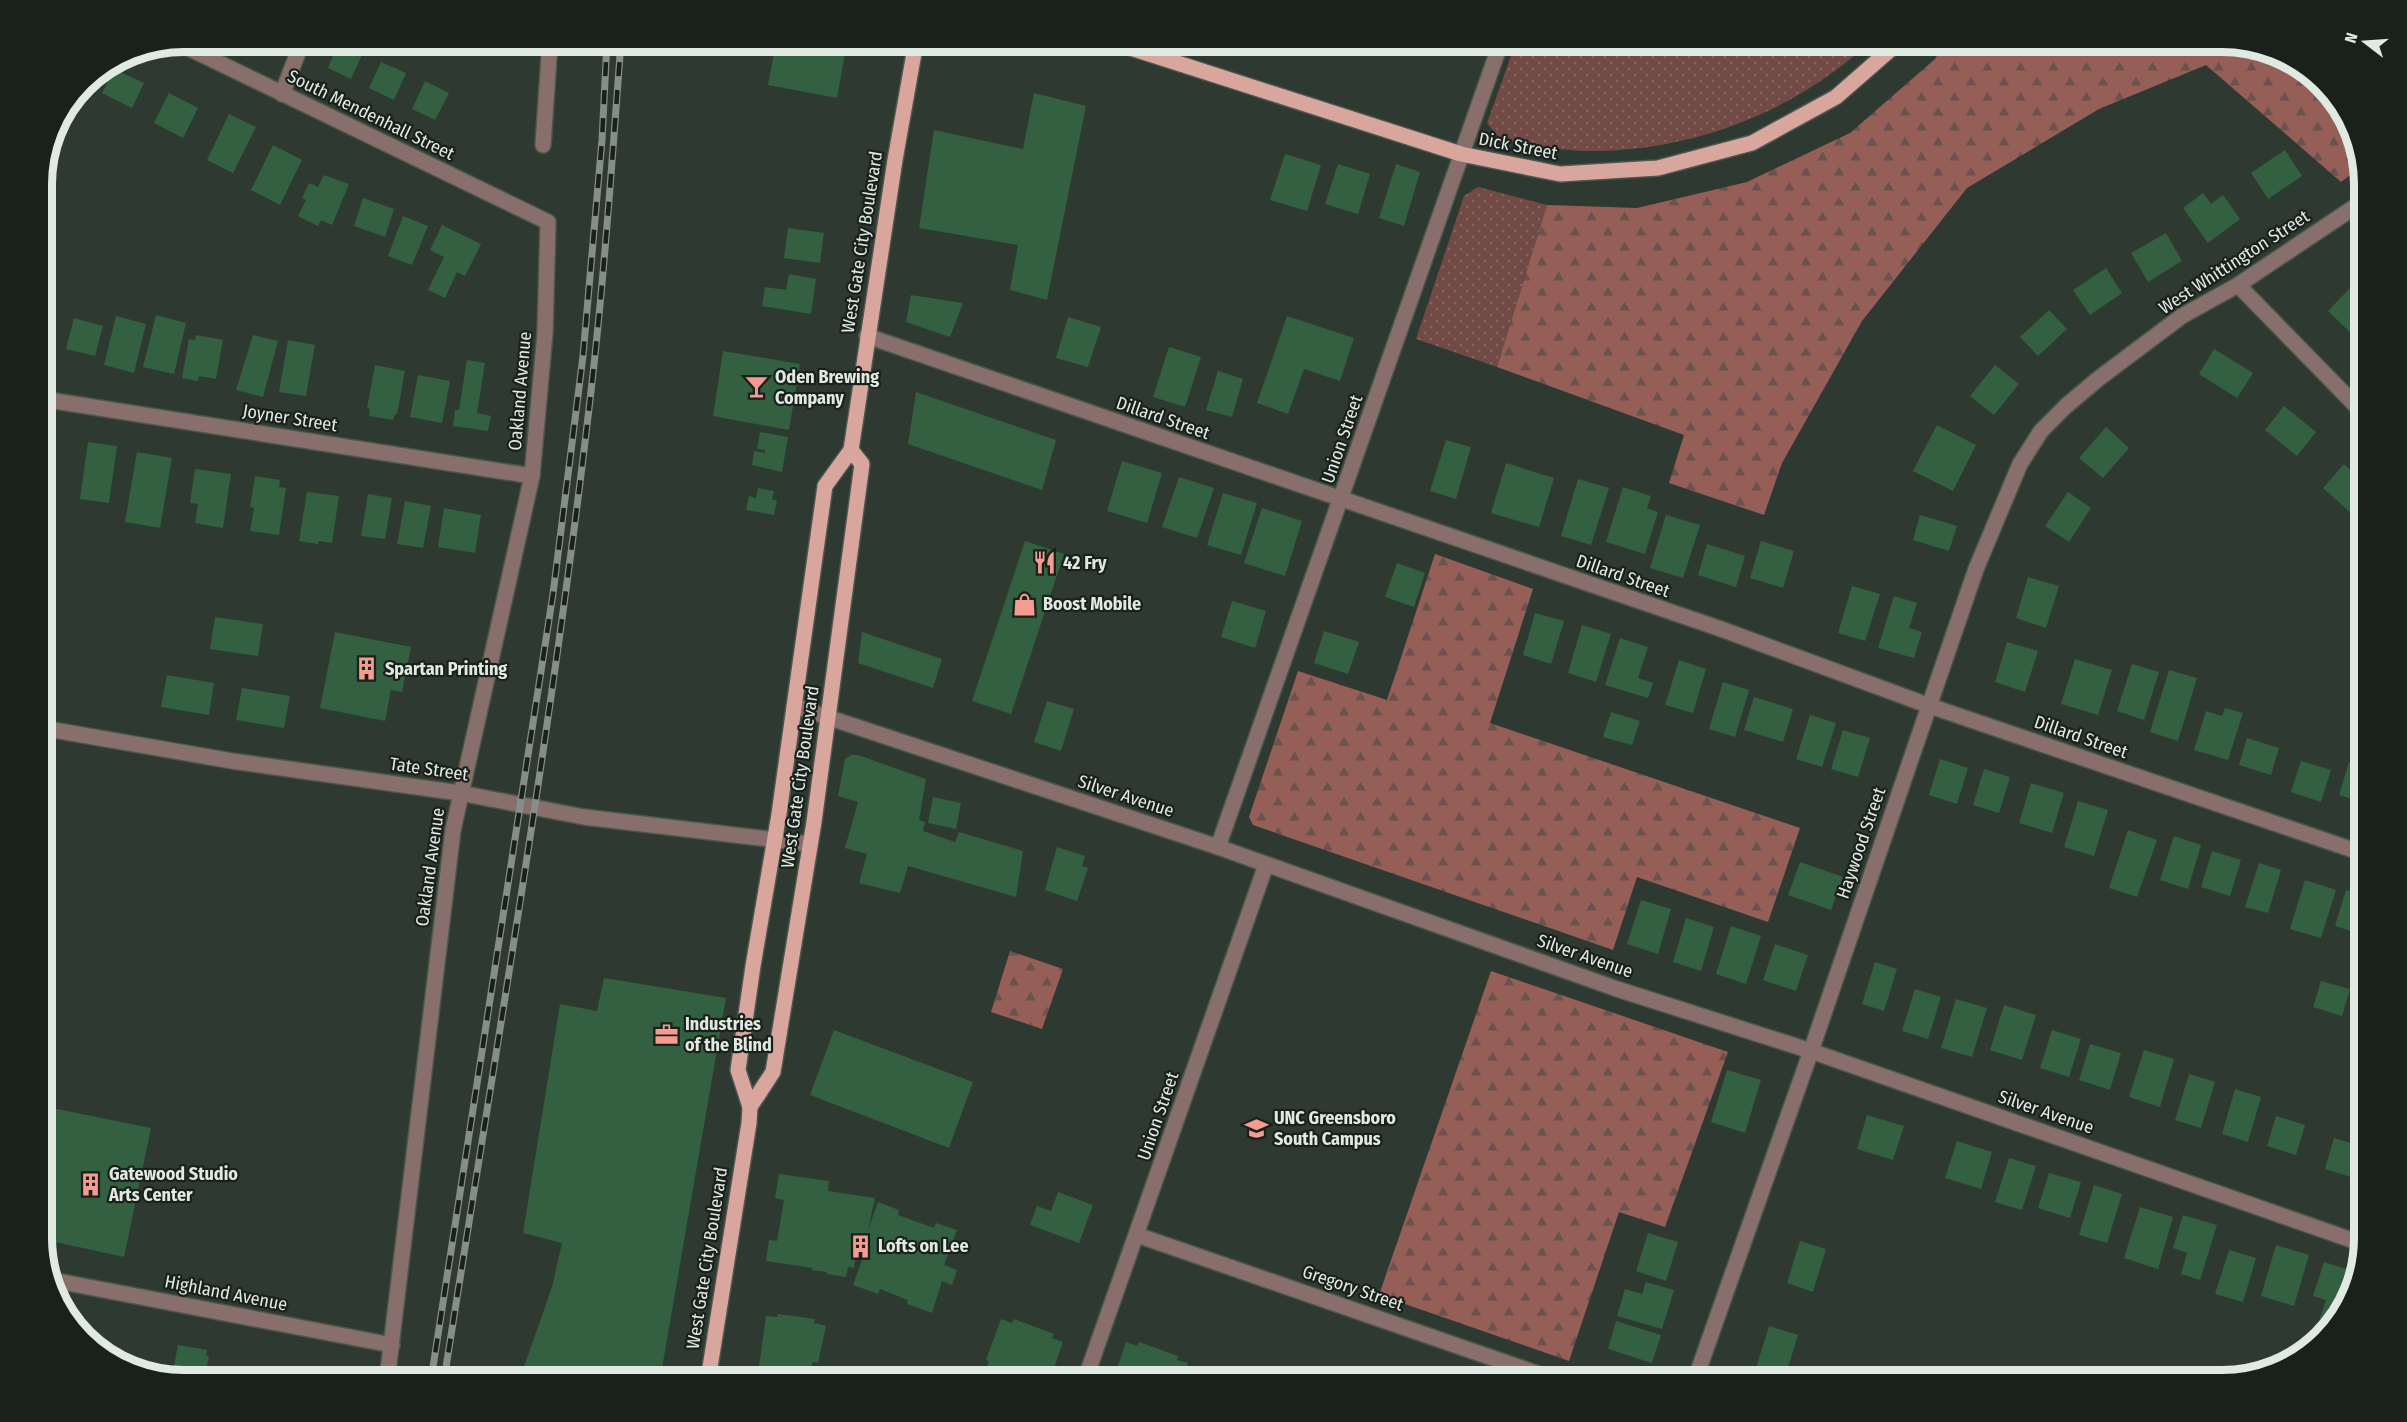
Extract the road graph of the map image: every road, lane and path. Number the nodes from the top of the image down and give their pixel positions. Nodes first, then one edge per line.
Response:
1 (1497, 52) edge
2 (1887, 52) edge
3 (198, 53) edge
4 (298, 53) edge
5 (549, 53) edge
6 (914, 53) edge
7 (1145, 53) edge
8 (282, 94) junction
9 (543, 146) dead end
10 (1461, 154) junction
11 (2354, 208) edge
12 (548, 222) joint
13 (2238, 285) junction
14 (867, 336) junction
15 (2126, 359) joint
16 (53, 401) edge
17 (2354, 404) edge
18 (851, 450) junction
19 (532, 476) junction
20 (1341, 501) junction
21 (795, 706) junction
22 (1930, 706) junction
23 (828, 718) junction
24 (53, 730) edge
25 (460, 793) junction
26 (775, 839) junction
27 (810, 844) junction
28 (1218, 847) junction
29 (2354, 850) edge
30 (1266, 865) junction
31 (1811, 1051) junction
32 (750, 1107) junction
33 (1137, 1235) junction
34 (2354, 1240) edge
35 (60, 1281) edge
36 (392, 1345) junction
37 (388, 1370) edge
38 (710, 1370) edge
39 (1089, 1370) edge
40 (1527, 1370) edge
41 (1699, 1370) edge

1 - 10 street, Union Street
2 - 10 main road, Dick Street
3 - 8 street, South Mendenhall Street
4 - 8 street
5 - 9 street
6 - 14 main road, West Gate City Boulevard
7 - 10 main road, Dick Street
8 - 12 street, South Mendenhall Street
10 - 20 street, Union Street
11 - 13 street, West Whittington Street
12 - 19 street, Oakland Avenue
13 - 15 street, West Whittington Street
13 - 17 street
14 - 18 main road, West Gate City Boulevard
14 - 20 street, Dillard Street
15 - 22 street, Haywood Street
16 - 19 street, Joyner Street
18 - 21 main road, West Gate City Boulevard
18 - 23 main road, West Gate City Boulevard
19 - 25 street, Oakland Avenue
20 - 22 street, Dillard Street
20 - 28 street, Union Street
21 - 23 street, Silver Avenue
21 - 26 main road, West Gate City Boulevard
22 - 29 street, Dillard Street
22 - 31 street, Haywood Street
23 - 27 main road, West Gate City Boulevard
23 - 28 street, Silver Avenue
24 - 25 street, Tate Street
25 - 26 street, Tate Street
25 - 36 street, Oakland Avenue
26 - 27 street, Tate Street
26 - 32 main road, West Gate City Boulevard
27 - 32 main road, West Gate City Boulevard
28 - 30 street, Silver Avenue
30 - 31 street, Silver Avenue
30 - 33 street, Union Street
31 - 34 street, Silver Avenue
31 - 41 street, Haywood Street
32 - 38 main road, West Gate City Boulevard
33 - 39 street, Union Street
33 - 40 street, Gregory Street
35 - 36 street, Highland Avenue
36 - 37 street, Oakland Avenue

